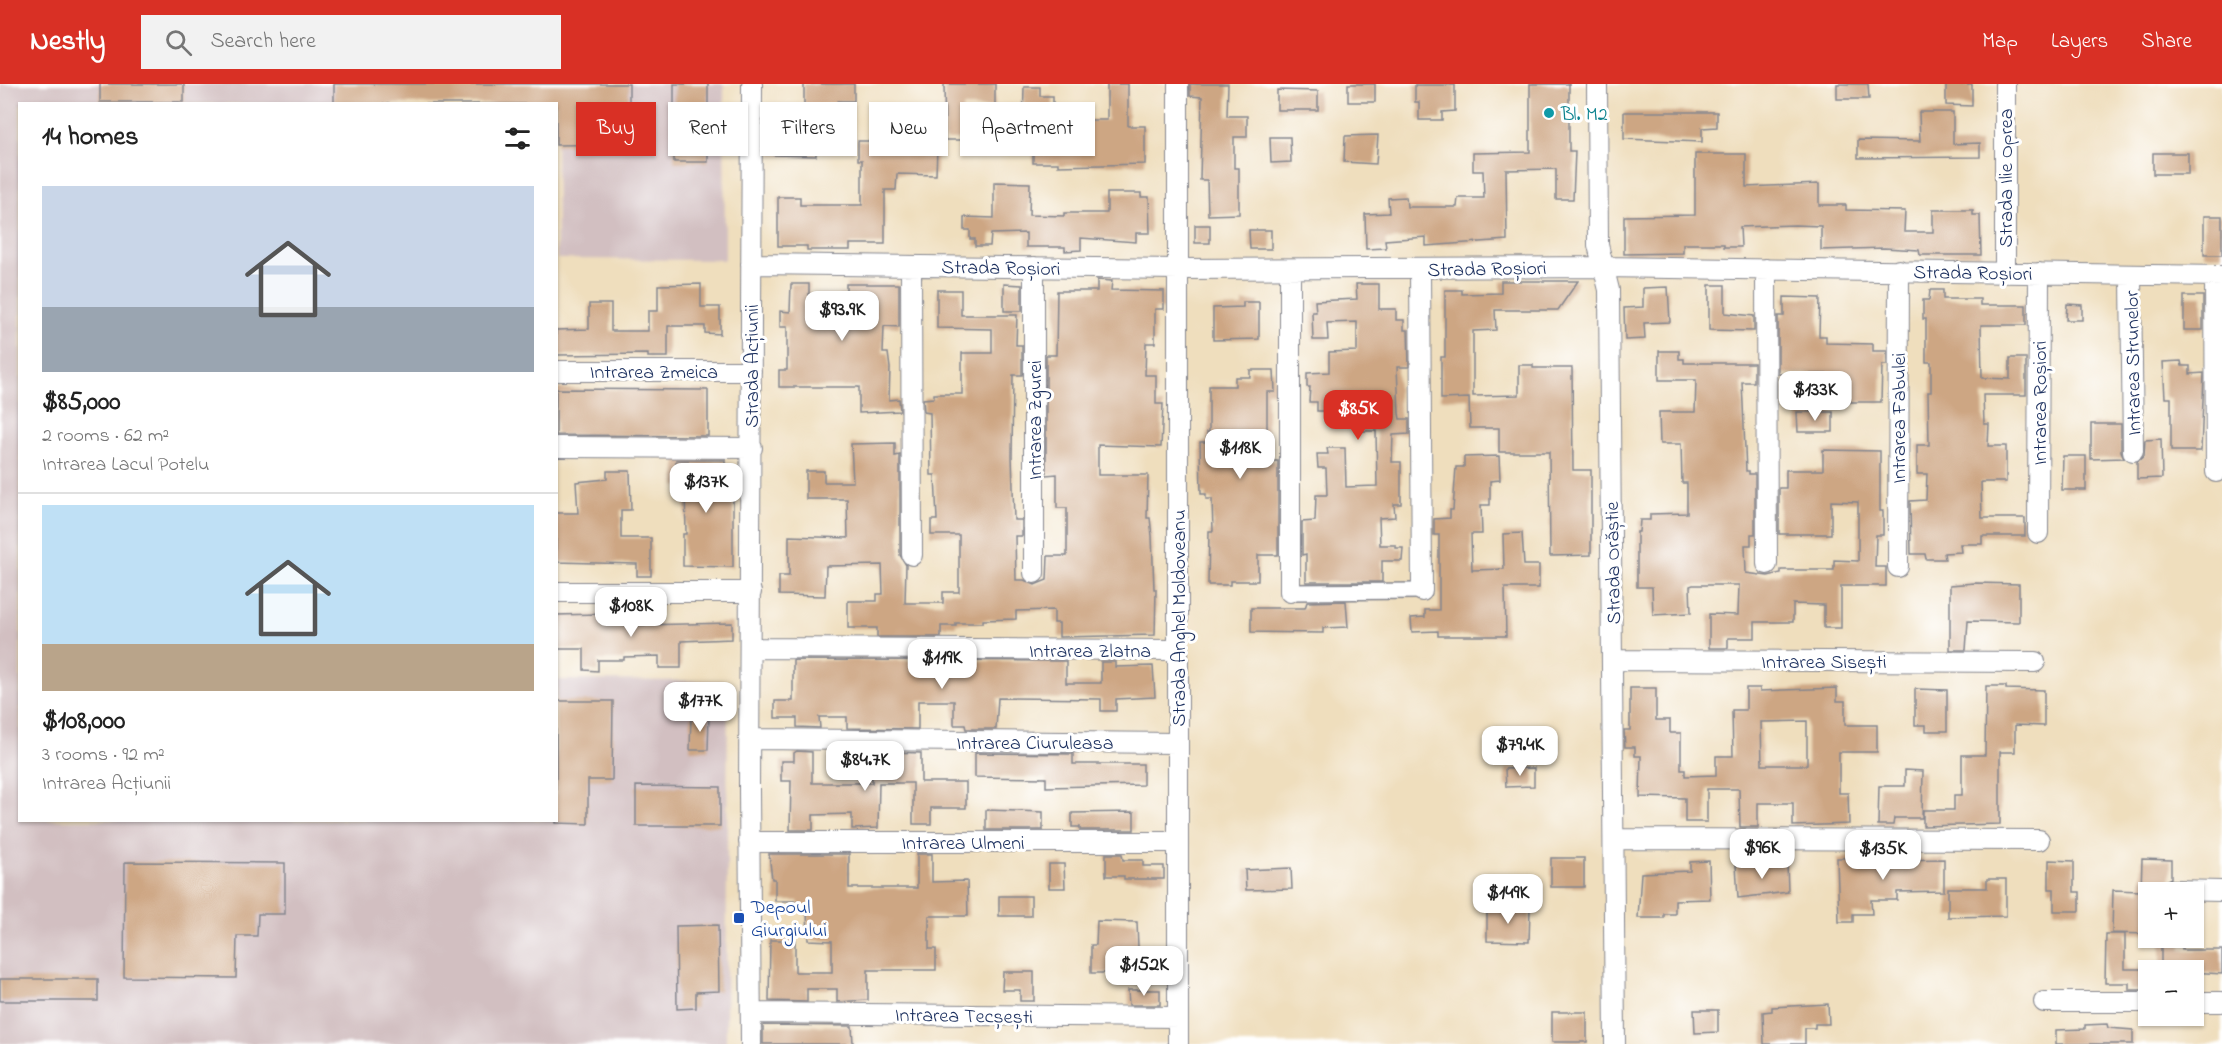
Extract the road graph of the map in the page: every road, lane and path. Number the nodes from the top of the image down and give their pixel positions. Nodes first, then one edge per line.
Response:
1 (752, 84) edge
2 (1178, 84) edge
3 (1597, 84) edge
4 (2005, 84) edge
5 (751, 264) junction
6 (911, 266) junction
7 (1034, 267) junction
8 (1603, 267) junction
9 (1179, 269) junction
10 (1290, 269) junction
11 (1420, 269) junction
12 (1766, 269) junction
13 (1899, 270) junction
14 (2005, 272) junction
15 (2039, 273) junction
16 (2131, 276) junction
17 (2218, 276) edge
18 (558, 370) edge
19 (751, 371) junction
20 (558, 447) edge
21 (752, 448) junction
22 (2133, 451) dead end
23 (2216, 472) dead end
24 (2038, 533) dead end
25 (912, 555) dead end
26 (1767, 564) dead end
27 (1898, 567) dead end
28 (1035, 573) dead end
29 (1422, 591) joint
30 (558, 592) edge
31 (751, 592) junction
32 (1290, 592) joint
33 (751, 648) junction
34 (1178, 650) junction
35 (1613, 660) junction
36 (2035, 662) dead end
37 (749, 739) junction
38 (1177, 743) junction
39 (1614, 839) junction
40 (2039, 840) dead end
41 (749, 842) junction
42 (1177, 842) junction
43 (2204, 891) edge
44 (2222, 891) edge
45 (2044, 1002) dead end
46 (2138, 1002) edge
47 (2204, 1002) edge
48 (2222, 1002) edge
49 (751, 1012) junction
50 (1178, 1017) junction
51 (751, 1044) edge
52 (1178, 1044) edge
53 (1615, 1044) edge

1 - 5 street, Strada Acțiunii
2 - 9 street, Strada Anghel Moldoveanu
3 - 8 street, Strada Orăștie
4 - 14 street, Strada Ilie Oprea
5 - 6 street, Strada Roșiori
5 - 19 street, Strada Acțiunii
6 - 7 street, Strada Roșiori
6 - 25 street
7 - 9 street, Strada Roșiori
7 - 28 street, Intrarea Zgurei
8 - 11 street, Strada Roșiori
8 - 12 street, Strada Roșiori
8 - 35 street, Strada Orăștie
9 - 10 street, Strada Roșiori
9 - 34 street, Strada Anghel Moldoveanu
10 - 11 street, Strada Roșiori
10 - 32 street
11 - 29 street
12 - 13 street, Strada Roșiori
12 - 26 street
13 - 14 street, Strada Roșiori
13 - 27 street, Intrarea Fabulei
14 - 15 street, Strada Roșiori
15 - 16 street, Strada Roșiori
15 - 24 street, Intrarea Roșiori
16 - 17 street, Strada Roșiori
16 - 22 street, Intrarea Strunelor
17 - 23 street
18 - 19 street, Intrarea Zmeica
19 - 21 street, Strada Acțiunii
20 - 21 street
21 - 31 street, Strada Acțiunii
29 - 32 street
30 - 31 street
31 - 33 street, Strada Acțiunii
33 - 34 street, Intrarea Zlatna
33 - 37 street, Strada Acțiunii
34 - 38 street, Strada Anghel Moldoveanu
35 - 36 street, Intrarea Sisești
35 - 39 street, Strada Orăștie
37 - 38 street, Intrarea Ciuruleasa
37 - 41 street, Strada Acțiunii
38 - 42 street, Strada Anghel Moldoveanu
39 - 40 street
39 - 53 street, Strada Orăștie
41 - 42 street, Intrarea Ulmeni
41 - 49 street, Strada Acțiunii
42 - 50 street, Strada Anghel Moldoveanu
43 - 44 street
45 - 46 street
47 - 48 street
49 - 50 street, Intrarea Tecșești
49 - 51 street, Strada Acțiunii
50 - 52 street, Strada Anghel Moldoveanu

